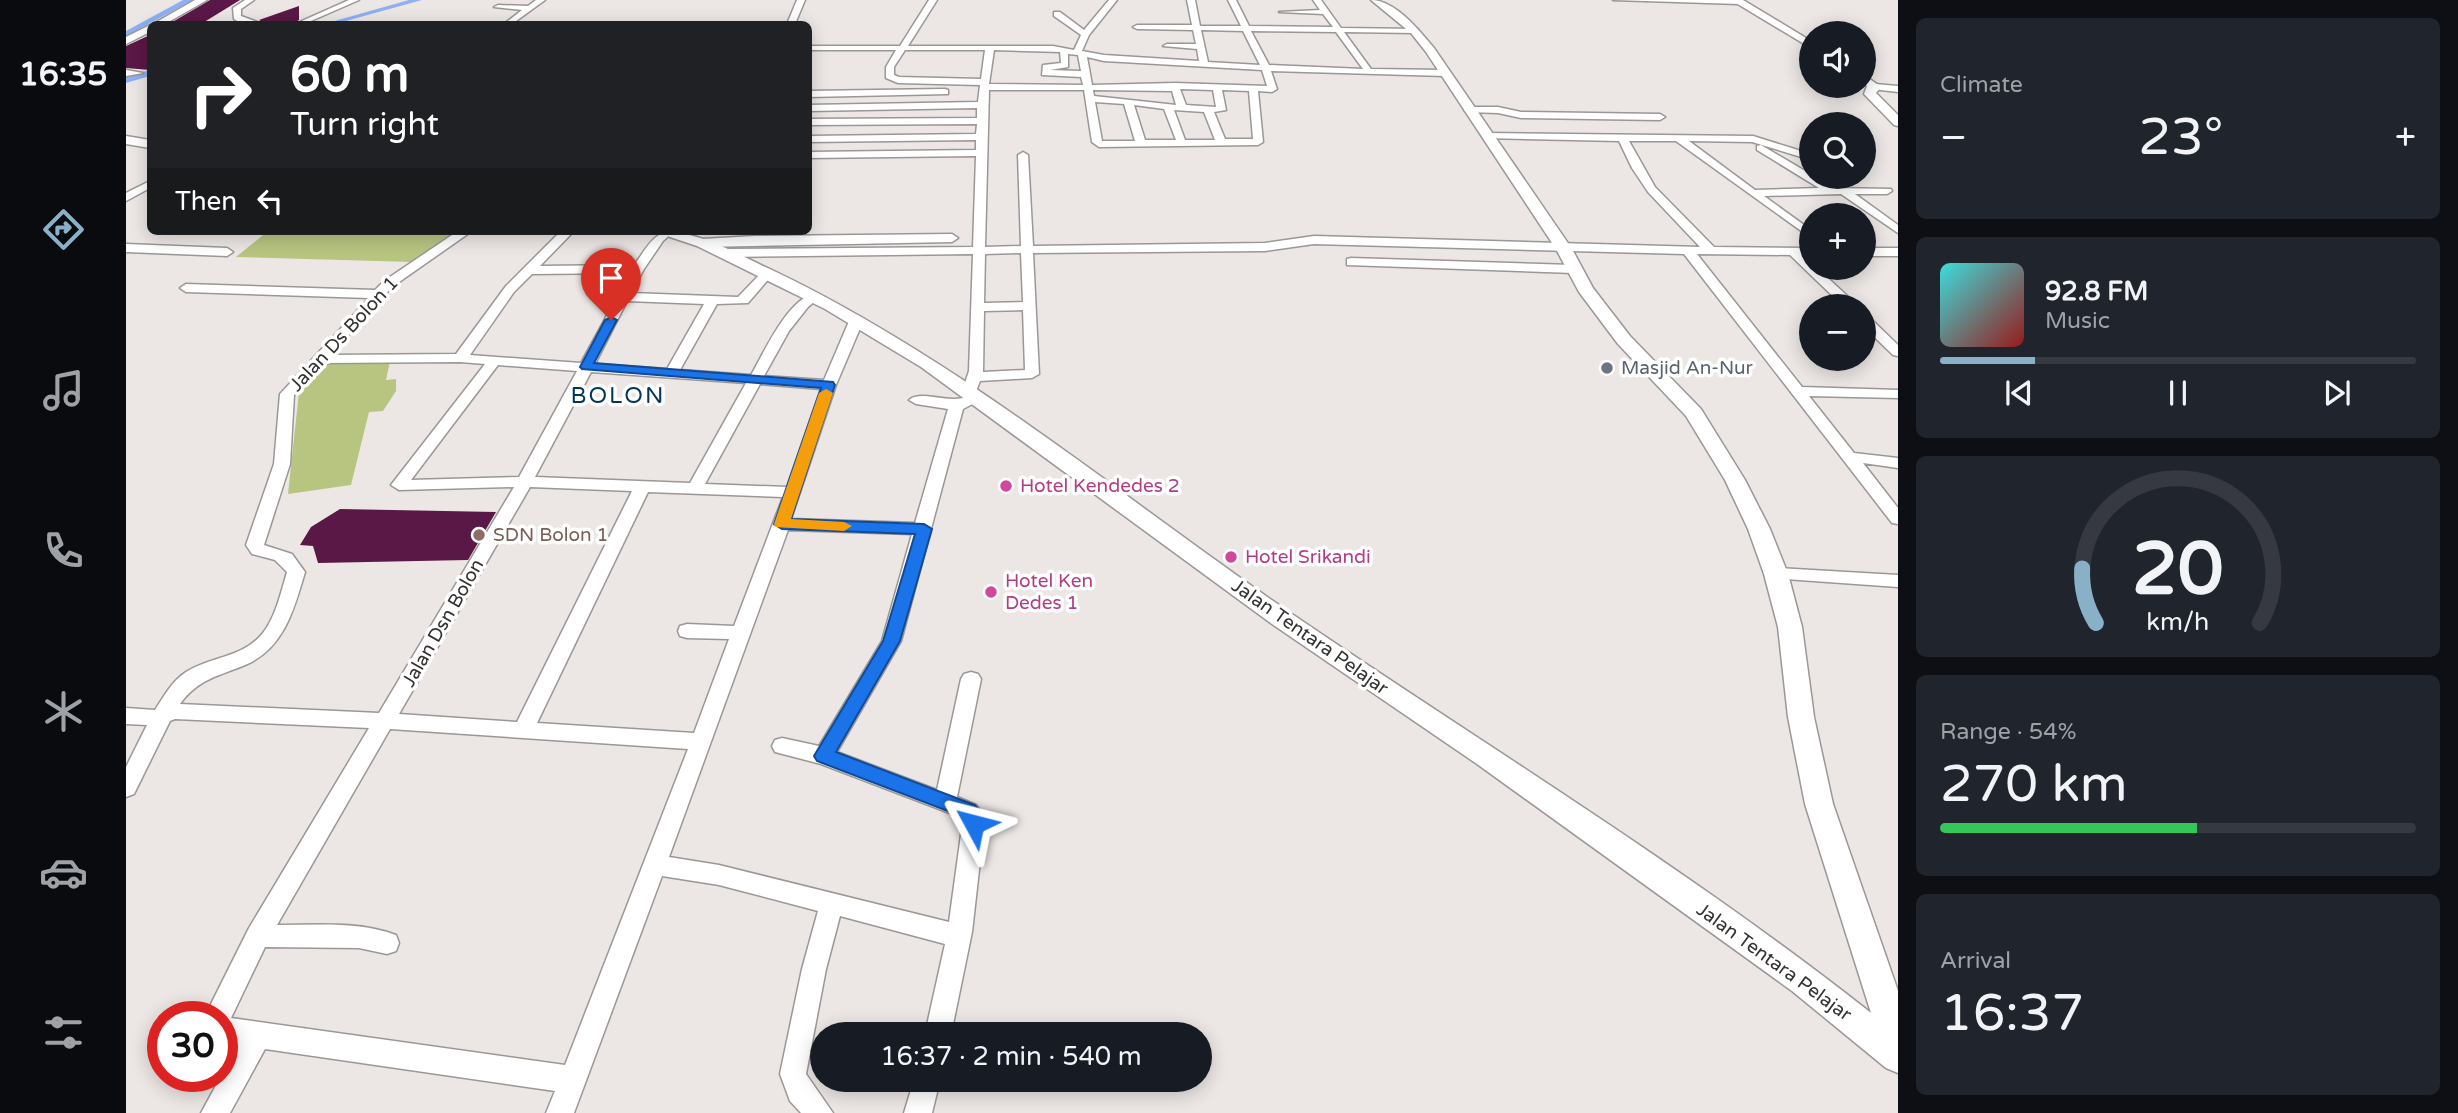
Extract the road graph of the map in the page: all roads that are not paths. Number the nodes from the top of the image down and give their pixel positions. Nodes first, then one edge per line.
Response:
1 (202, 0) edge
2 (250, 0) edge
3 (355, 0) edge
4 (541, 0) edge
5 (801, 0) edge
6 (933, 0) edge
7 (1113, 0) edge
8 (1191, 0) edge
9 (1232, 0) edge
10 (1317, 0) edge
11 (1376, 0) edge
12 (1617, 0) edge
13 (1738, 1) edge
14 (498, 7) dead end
15 (530, 8) junction
16 (1283, 12) dead end
17 (1325, 12) junction
18 (1057, 14) dead end
19 (164, 21) edge
20 (242, 21) edge
21 (306, 21) edge
22 (512, 21) edge
23 (792, 21) edge
24 (1137, 27) dead end
25 (1198, 28) junction
26 (1247, 28) junction
27 (147, 30) edge
28 (1337, 30) junction
29 (1415, 31) junction
30 (1085, 34) junction
31 (1799, 38) edge
32 (126, 41) edge
33 (1167, 46) dead end
34 (904, 47) junction
35 (1201, 47) junction
36 (812, 48) edge
37 (990, 48) junction
38 (1064, 50) junction
39 (1080, 53) junction
40 (1204, 64) junction
41 (1266, 68) junction
42 (1368, 72) junction
43 (126, 73) edge
44 (139, 73) dead end
45 (1445, 73) junction
46 (1087, 81) junction
47 (984, 87) junction
48 (1175, 87) junction
49 (1876, 87) edge
50 (1217, 88) junction
51 (1253, 89) junction
52 (1898, 89) edge
53 (894, 93) junction
54 (812, 94) edge
55 (1874, 98) edge
56 (1089, 99) junction
57 (1128, 101) junction
58 (982, 105) junction
59 (895, 106) junction
60 (1168, 107) junction
61 (812, 108) edge
62 (1182, 108) junction
63 (1208, 109) junction
64 (1469, 110) junction
65 (1660, 117) dead end
66 (983, 121) junction
67 (812, 122) edge
68 (898, 122) junction
69 (1898, 122) edge
70 (1487, 136) junction
71 (981, 137) junction
72 (890, 138) junction
73 (1622, 138) junction
74 (812, 139) edge
75 (1746, 139) junction
76 (126, 140) edge
77 (1680, 140) junction
78 (1221, 143) junction
79 (147, 144) edge
80 (1141, 144) junction
81 (1182, 144) junction
82 (981, 153) junction
83 (1799, 153) edge
84 (883, 154) junction
85 (812, 155) edge
86 (1023, 155) dead end
87 (126, 182) edge
88 (147, 183) edge
89 (1876, 184) edge
90 (147, 185) edge
91 (1837, 191) junction
92 (1894, 192) edge
93 (1752, 193) junction
94 (126, 198) edge
95 (1799, 226) edge
96 (1898, 230) edge
97 (460, 235) edge
98 (564, 235) edge
99 (692, 238) edge
100 (952, 238) dead end
101 (126, 248) edge
102 (1026, 249) junction
103 (978, 250) junction
104 (1688, 251) junction
105 (1711, 251) junction
106 (1793, 251) junction
107 (1799, 251) edge
108 (227, 252) dead end
109 (1876, 252) edge
110 (1898, 252) edge
111 (1569, 259) junction
112 (1351, 262) dead end
113 (638, 269) junction
114 (528, 270) junction
115 (767, 274) junction
116 (186, 288) dead end
117 (377, 294) junction
118 (1838, 294) edge
119 (624, 297) junction
120 (814, 297) junction
121 (713, 300) junction
122 (1029, 306) junction
123 (978, 307) junction
124 (857, 319) junction
125 (1876, 330) edge
126 (1895, 346) edge
127 (460, 358) junction
128 (318, 359) junction
129 (495, 360) junction
130 (586, 367) junction
131 (672, 372) junction
132 (757, 379) junction
133 (829, 385) junction
134 (1797, 391) junction
135 (969, 393) junction
136 (1898, 394) edge
137 (916, 400) dead end
138 (1850, 457) junction
139 (1898, 463) edge
140 (524, 482) junction
141 (643, 486) junction
142 (695, 488) junction
143 (793, 492) junction
144 (1898, 519) edge
145 (782, 524) junction
146 (924, 529) junction
147 (1776, 574) junction
148 (1898, 581) edge
149 (687, 631) dead end
150 (741, 633) junction
151 (971, 679) dead end
152 (165, 715) junction
153 (126, 716) edge
154 (386, 721) junction
155 (523, 730) junction
156 (701, 742) junction
157 (782, 746) dead end
158 (824, 756) junction
159 (126, 788) edge
160 (945, 803) junction
161 (654, 864) junction
162 (832, 902) junction
163 (258, 936) junction
164 (959, 936) junction
165 (387, 943) dead end
166 (226, 1001) edge
167 (941, 1022) edge
168 (238, 1032) edge
169 (259, 1034) junction
170 (1898, 1049) edge
171 (1898, 1056) edge
172 (572, 1080) junction
173 (924, 1092) edge
174 (215, 1113) edge
175 (560, 1113) edge
176 (819, 1113) edge
177 (918, 1113) edge

1 - 19 street
2 - 20 street
3 - 21 street
4 - 15 street
5 - 23 street
6 - 34 street
7 - 30 street
8 - 25 street
9 - 26 street
10 - 17 street
11 - 29 street
12 - 13 street
13 - 31 street
14 - 15 street
15 - 22 street
16 - 17 street
17 - 28 street
18 - 30 street
24 - 25 street
25 - 26 street
25 - 35 street
26 - 28 street
26 - 41 street
27 - 32 street
28 - 29 street
28 - 42 street
29 - 45 street
30 - 39 street
33 - 35 street
34 - 36 street
34 - 37 street
34 - 47 street
35 - 40 street
37 - 38 street
37 - 47 street
38 - 39 street
38 - 46 street
39 - 40 street
39 - 46 street
40 - 41 street
41 - 42 street
41 - 51 street
42 - 45 street
43 - 44 street
45 - 64 street
46 - 47 street
46 - 48 street
46 - 56 street
47 - 53 street
47 - 58 street
48 - 50 street
48 - 62 street
49 - 52 street
50 - 51 street
50 - 63 street
51 - 78 street
53 - 54 street
53 - 59 street
55 - 69 street
56 - 57 street
56 - 80 street
57 - 60 street
57 - 80 street
58 - 59 street
58 - 66 street
59 - 61 street
59 - 68 street
60 - 62 street
60 - 81 street
62 - 63 street
63 - 78 street
64 - 65 street
64 - 70 street
66 - 68 street
66 - 71 street
67 - 68 street
68 - 72 street
70 - 73 street
70 - 111 street
71 - 72 street
71 - 82 street
72 - 74 street
72 - 84 street
73 - 77 street
73 - 105 street
75 - 77 street
75 - 83 street
75 - 91 street
76 - 79 street
77 - 93 street
78 - 81 street
80 - 81 street
82 - 84 street
82 - 103 street
84 - 85 street
86 - 102 street
87 - 88 street
89 - 92 street
90 - 94 street
91 - 92 street
91 - 93 street
91 - 96 street
93 - 95 street
97 - 117 street, Jalan Ds Bolon 1
98 - 114 street
99 - 100 street
99 - 103 street
99 - 113 street, Jalan Dsn Bolon
99 - 115 street, Jalan Tentara Pelajar
101 - 108 street
102 - 103 street
102 - 111 street
102 - 122 street
103 - 123 street
104 - 105 street
104 - 111 street
104 - 134 street
105 - 106 street
106 - 107 street
106 - 118 street
109 - 110 street
111 - 112 street
111 - 147 street
113 - 114 street
113 - 119 street, Jalan Dsn Bolon
114 - 127 street
115 - 120 street, Jalan Tentara Pelajar
115 - 121 street
116 - 117 street
117 - 128 street, Jalan Ds Bolon 1
119 - 121 street
119 - 130 street, Jalan Dsn Bolon
120 - 124 street, Jalan Tentara Pelajar
120 - 132 street
121 - 131 street
122 - 123 street
122 - 135 street
123 - 135 street
124 - 133 street
124 - 135 street, Jalan Tentara Pelajar
125 - 126 street
127 - 128 street
127 - 129 street
128 - 152 street, Jalan Ds Bolon 1
129 - 130 street
129 - 140 street
130 - 131 street
130 - 140 street, Jalan Dsn Bolon
131 - 132 street
132 - 133 street
132 - 142 street
133 - 143 street
134 - 136 street
134 - 138 street
135 - 137 street
135 - 146 street
135 - 171 street, Jalan Tentara Pelajar
138 - 139 street
138 - 144 street
140 - 141 street
140 - 154 street, Jalan Dsn Bolon
141 - 142 street
141 - 155 street
142 - 143 street
143 - 145 street
145 - 146 street
145 - 150 street
146 - 158 street
147 - 148 street
147 - 170 street
149 - 150 street
150 - 156 street
151 - 160 street
152 - 153 street
152 - 154 street
152 - 159 street, Jalan Ds Bolon 1
154 - 155 street
154 - 163 street, Jalan Dsn Bolon
155 - 156 street
156 - 161 street
157 - 158 street
158 - 160 street
160 - 164 street
161 - 162 street
161 - 172 street
162 - 164 street
162 - 176 street
163 - 165 street
163 - 166 street, Jalan Dsn Bolon
164 - 167 street
168 - 169 street
169 - 172 street
169 - 174 street
172 - 175 street
173 - 177 street

